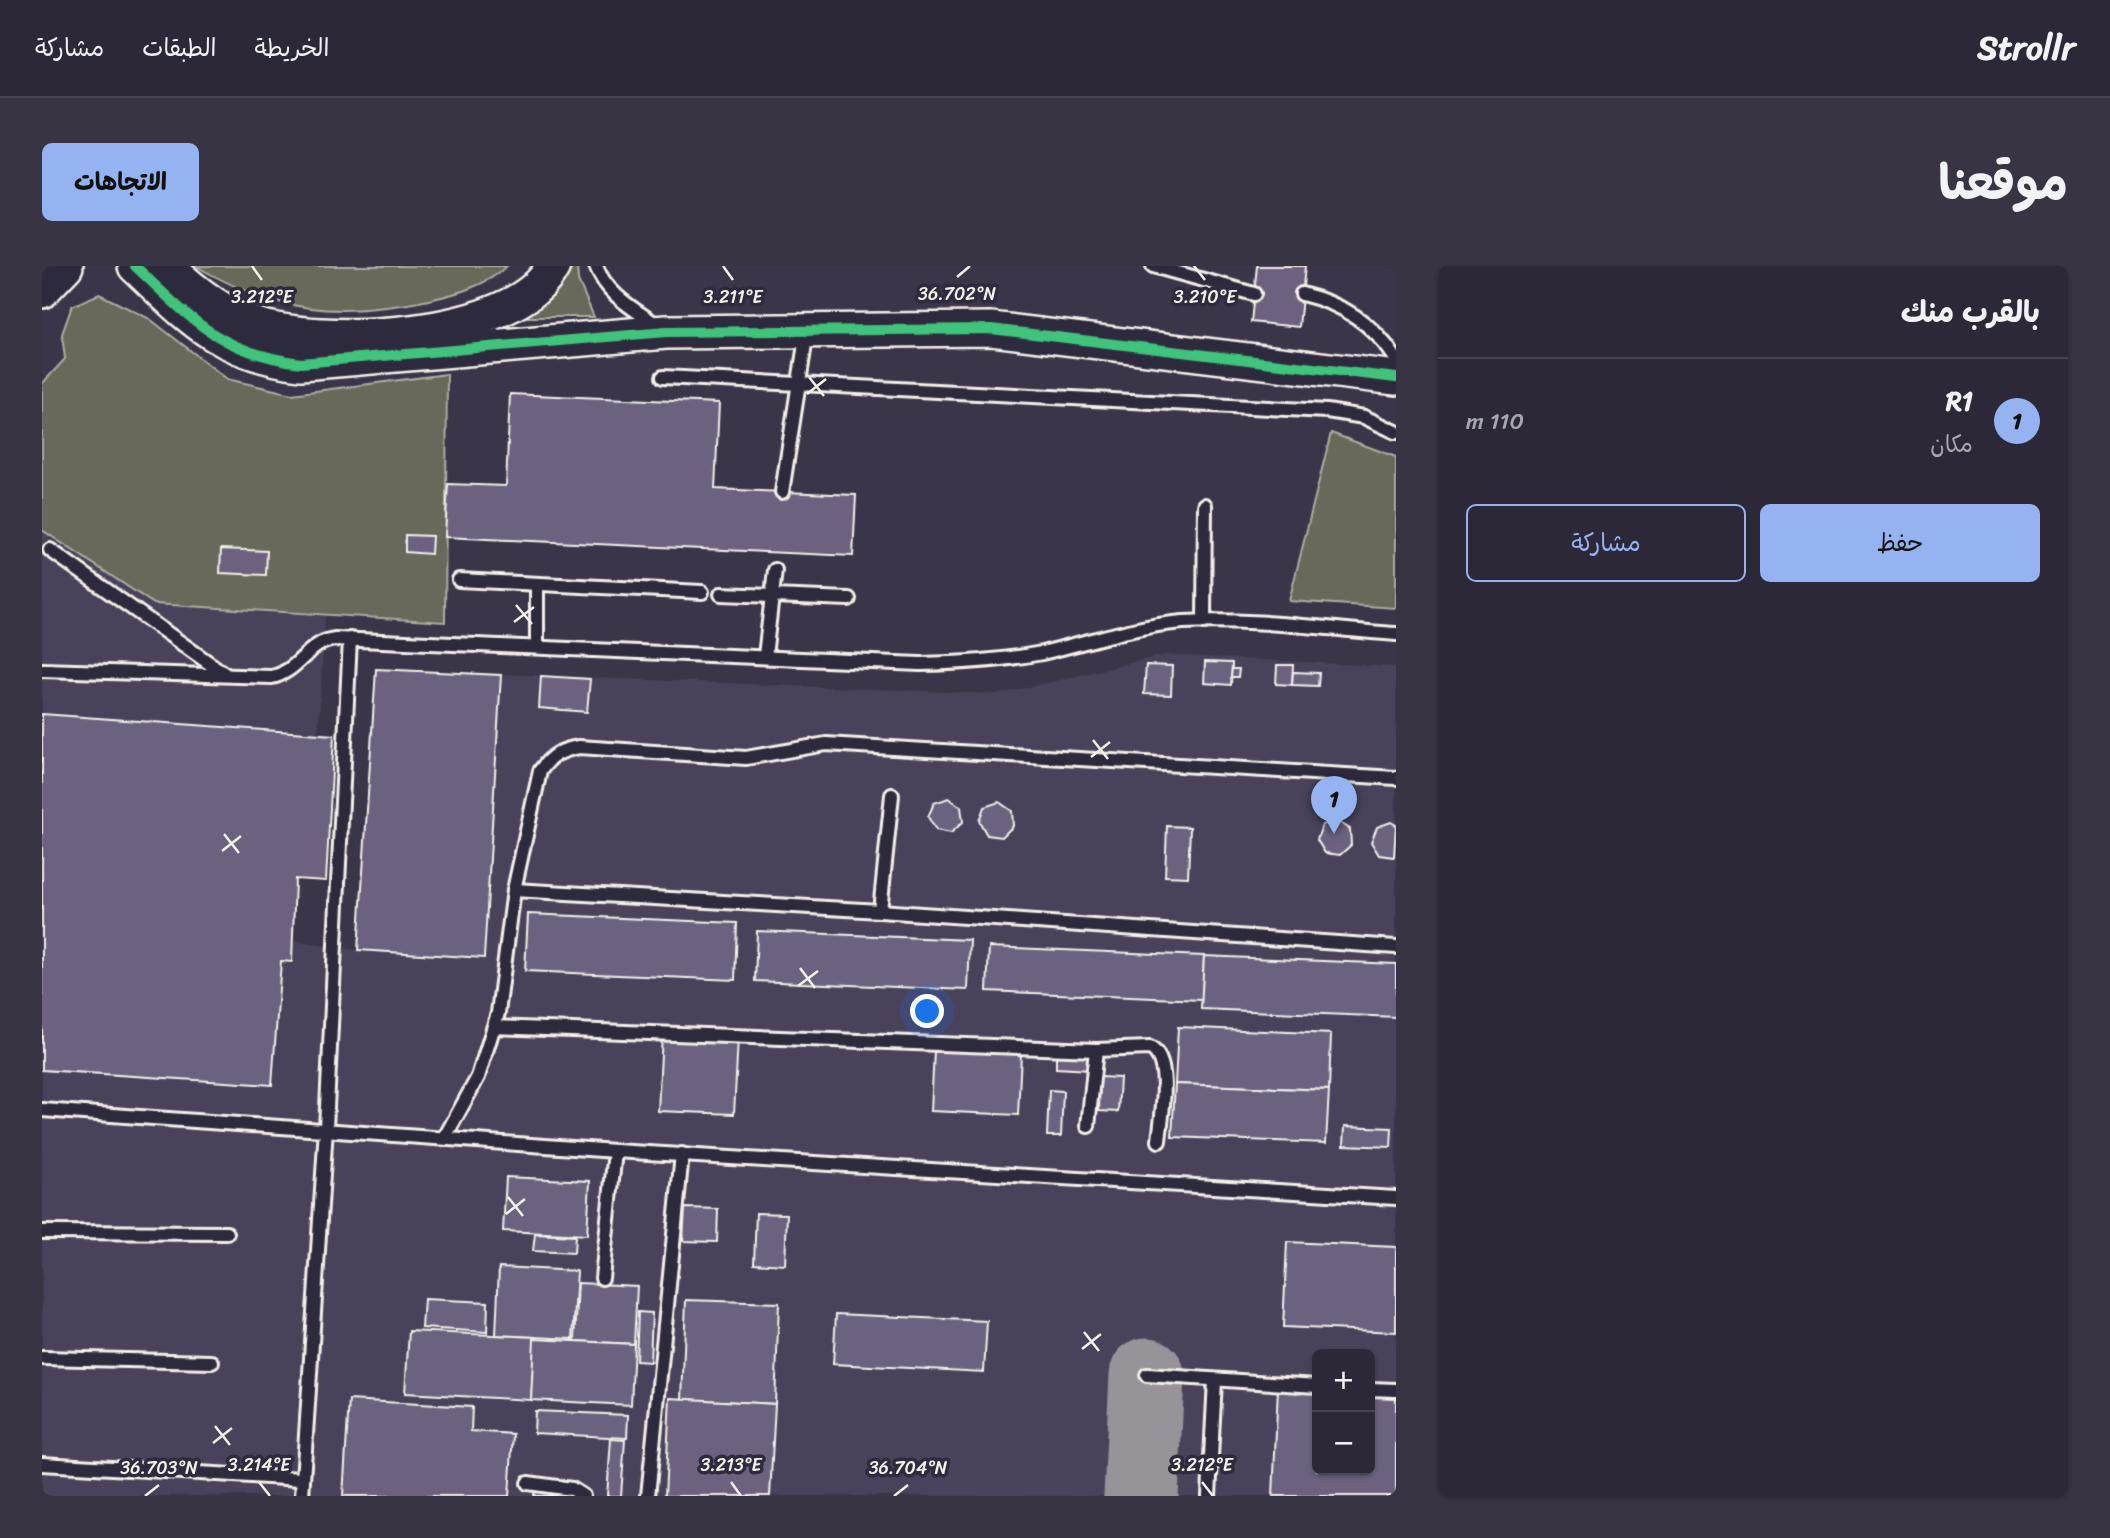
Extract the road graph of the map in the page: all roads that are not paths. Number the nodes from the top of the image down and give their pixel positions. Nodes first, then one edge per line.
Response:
1 (66, 266) edge
2 (135, 266) edge
3 (167, 266) edge
4 (553, 266) edge
5 (596, 266) edge
6 (1153, 266) edge
7 (42, 291) edge
8 (1302, 293) dead end
9 (1254, 294) dead end
10 (807, 330) junction
11 (666, 332) junction
12 (1396, 359) edge
13 (663, 377) dead end
14 (1396, 378) edge
15 (798, 384) junction
16 (1396, 432) edge
17 (782, 492) dead end
18 (1205, 505) dead end
19 (50, 551) dead end
20 (775, 570) dead end
21 (459, 580) dead end
22 (537, 584) junction
23 (702, 592) dead end
24 (721, 594) dead end
25 (772, 596) junction
26 (849, 598) dead end
27 (1204, 622) junction
28 (1396, 634) edge
29 (350, 639) junction
30 (537, 645) junction
31 (765, 656) junction
32 (42, 670) edge
33 (226, 674) junction
34 (1396, 778) edge
35 (892, 795) dead end
36 (514, 890) junction
37 (880, 911) junction
38 (1396, 947) edge
39 (494, 1027) junction
40 (1096, 1050) junction
41 (42, 1110) edge
42 (1088, 1126) dead end
43 (326, 1128) junction
44 (446, 1137) junction
45 (1160, 1141) dead end
46 (615, 1151) junction
47 (682, 1154) junction
48 (1396, 1198) edge
49 (42, 1232) edge
50 (227, 1233) dead end
51 (602, 1278) dead end
52 (42, 1358) edge
53 (212, 1362) dead end
54 (1146, 1375) dead end
55 (1215, 1380) junction
56 (1312, 1386) edge
57 (1375, 1389) edge
58 (1396, 1390) edge
59 (42, 1464) edge
60 (303, 1479) junction
61 (528, 1483) dead end
62 (302, 1496) edge
63 (583, 1496) edge
64 (648, 1496) edge
65 (1209, 1496) edge

1 - 7 street
2 - 11 street
3 - 4 street
5 - 11 lane
6 - 9 lane
8 - 12 lane
10 - 11 street
10 - 14 street
10 - 15 lane
13 - 15 lane
15 - 16 lane
15 - 17 lane
18 - 27 lane
19 - 33 lane
20 - 25 lane
21 - 22 lane
22 - 23 lane
22 - 30 lane
24 - 25 lane
25 - 26 lane
25 - 31 lane
27 - 28 lane
27 - 31 lane
29 - 30 lane
29 - 33 lane
29 - 43 lane
30 - 31 lane
32 - 33 lane
34 - 36 lane
35 - 37 lane
36 - 37 lane
36 - 39 lane
37 - 38 lane
39 - 40 lane
39 - 44 lane
40 - 42 lane
40 - 45 lane
41 - 43 lane
43 - 44 lane
43 - 60 lane
44 - 46 lane
46 - 47 lane
46 - 51 lane
47 - 48 lane
47 - 64 lane
49 - 50 lane
52 - 53 lane
54 - 55 lane
55 - 56 lane
55 - 65 lane
57 - 58 lane
59 - 60 lane
60 - 62 lane
61 - 63 lane

